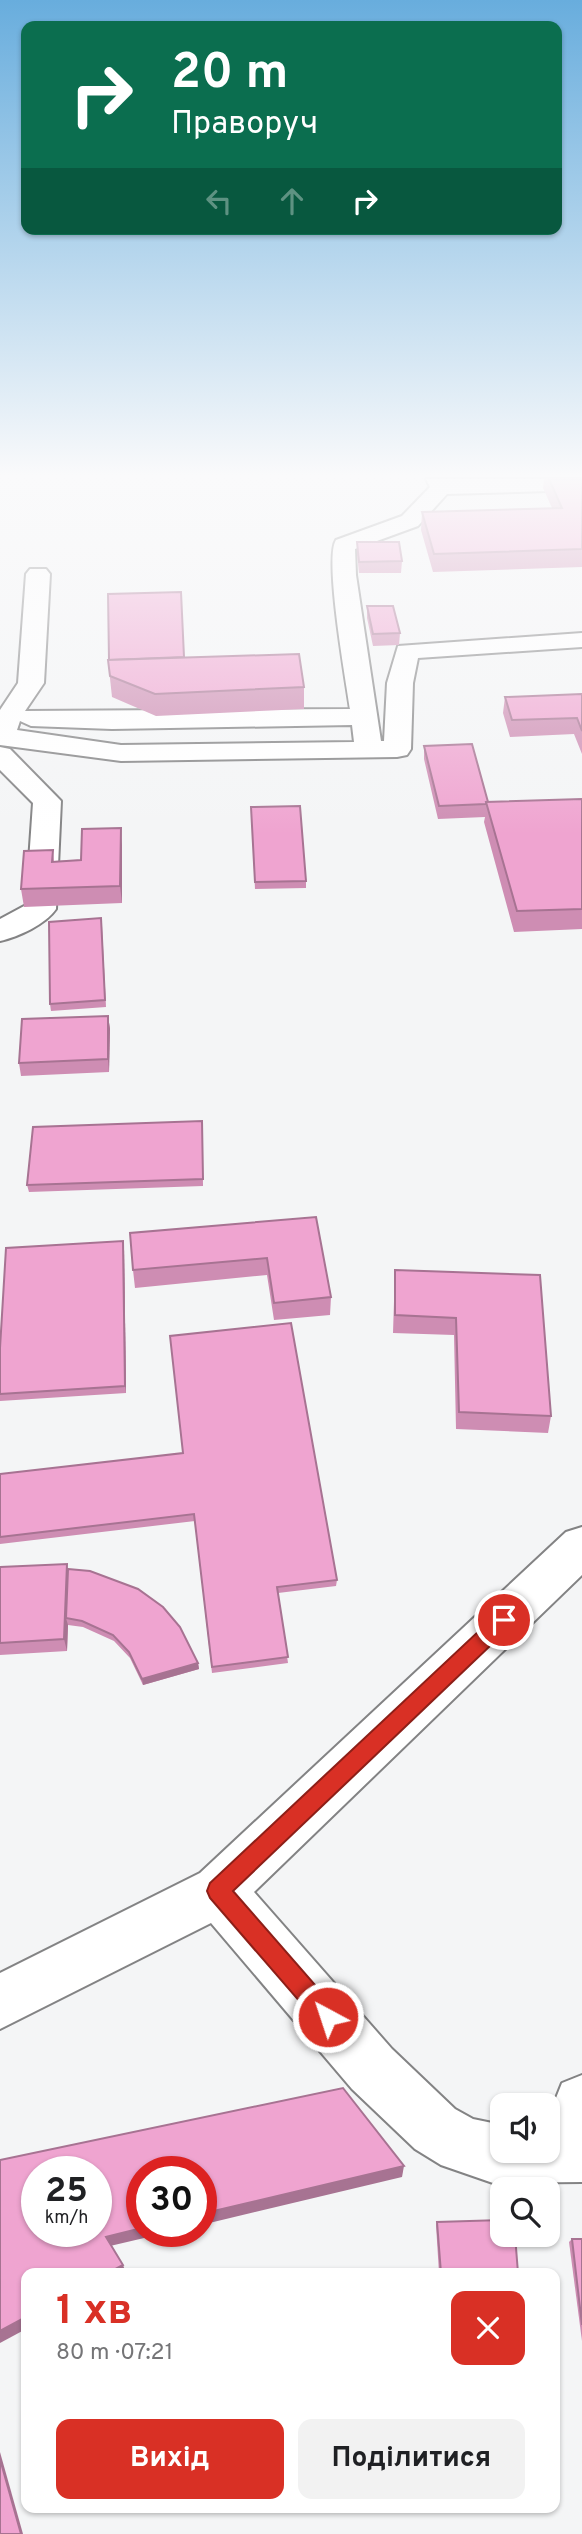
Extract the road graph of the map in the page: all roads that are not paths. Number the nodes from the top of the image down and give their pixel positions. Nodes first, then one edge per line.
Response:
1 (37, 597) edge
2 (347, 597) edge
3 (582, 640) edge
4 (364, 717) junction
5 (2, 737) edge
6 (369, 750) junction
7 (0, 932) edge
8 (582, 1546) edge
9 (218, 1891) junction
10 (0, 2002) edge
11 (580, 2136) edge

1 - 5 street
2 - 4 street
3 - 6 street
4 - 5 street
4 - 6 street
5 - 6 street
5 - 7 street
8 - 9 street
9 - 10 street
9 - 11 street

